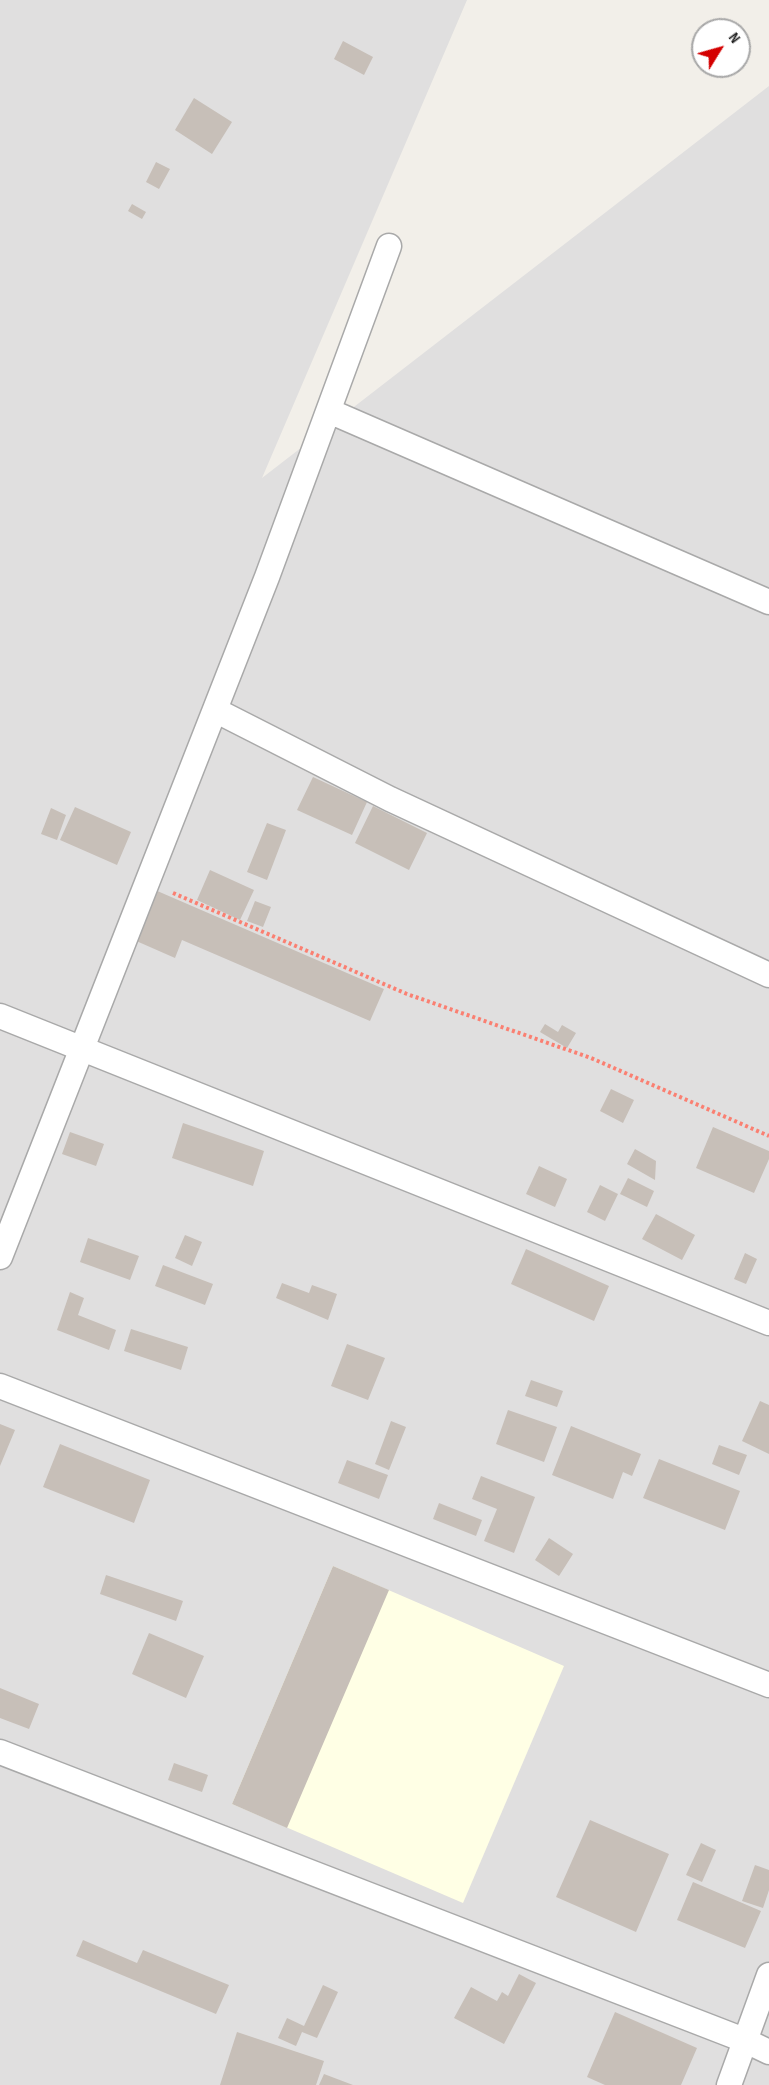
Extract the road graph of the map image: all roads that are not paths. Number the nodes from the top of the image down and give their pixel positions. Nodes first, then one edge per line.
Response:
1 (389, 246) dead end
2 (329, 411) junction
3 (769, 602) edge
4 (215, 710) junction
5 (769, 975) edge
6 (0, 1016) edge
7 (82, 1049) junction
8 (0, 1257) edge
9 (769, 1323) edge
10 (0, 1386) edge
11 (769, 1685) edge
12 (0, 1752) edge
13 (769, 1975) edge
14 (744, 2040) junction
15 (769, 2052) edge
16 (729, 2085) edge

1 - 2 street
2 - 3 street
2 - 4 street
4 - 5 street
4 - 7 street
6 - 7 street
7 - 8 street
7 - 9 street
10 - 11 street
12 - 14 street
13 - 14 street
14 - 15 street
14 - 16 street

